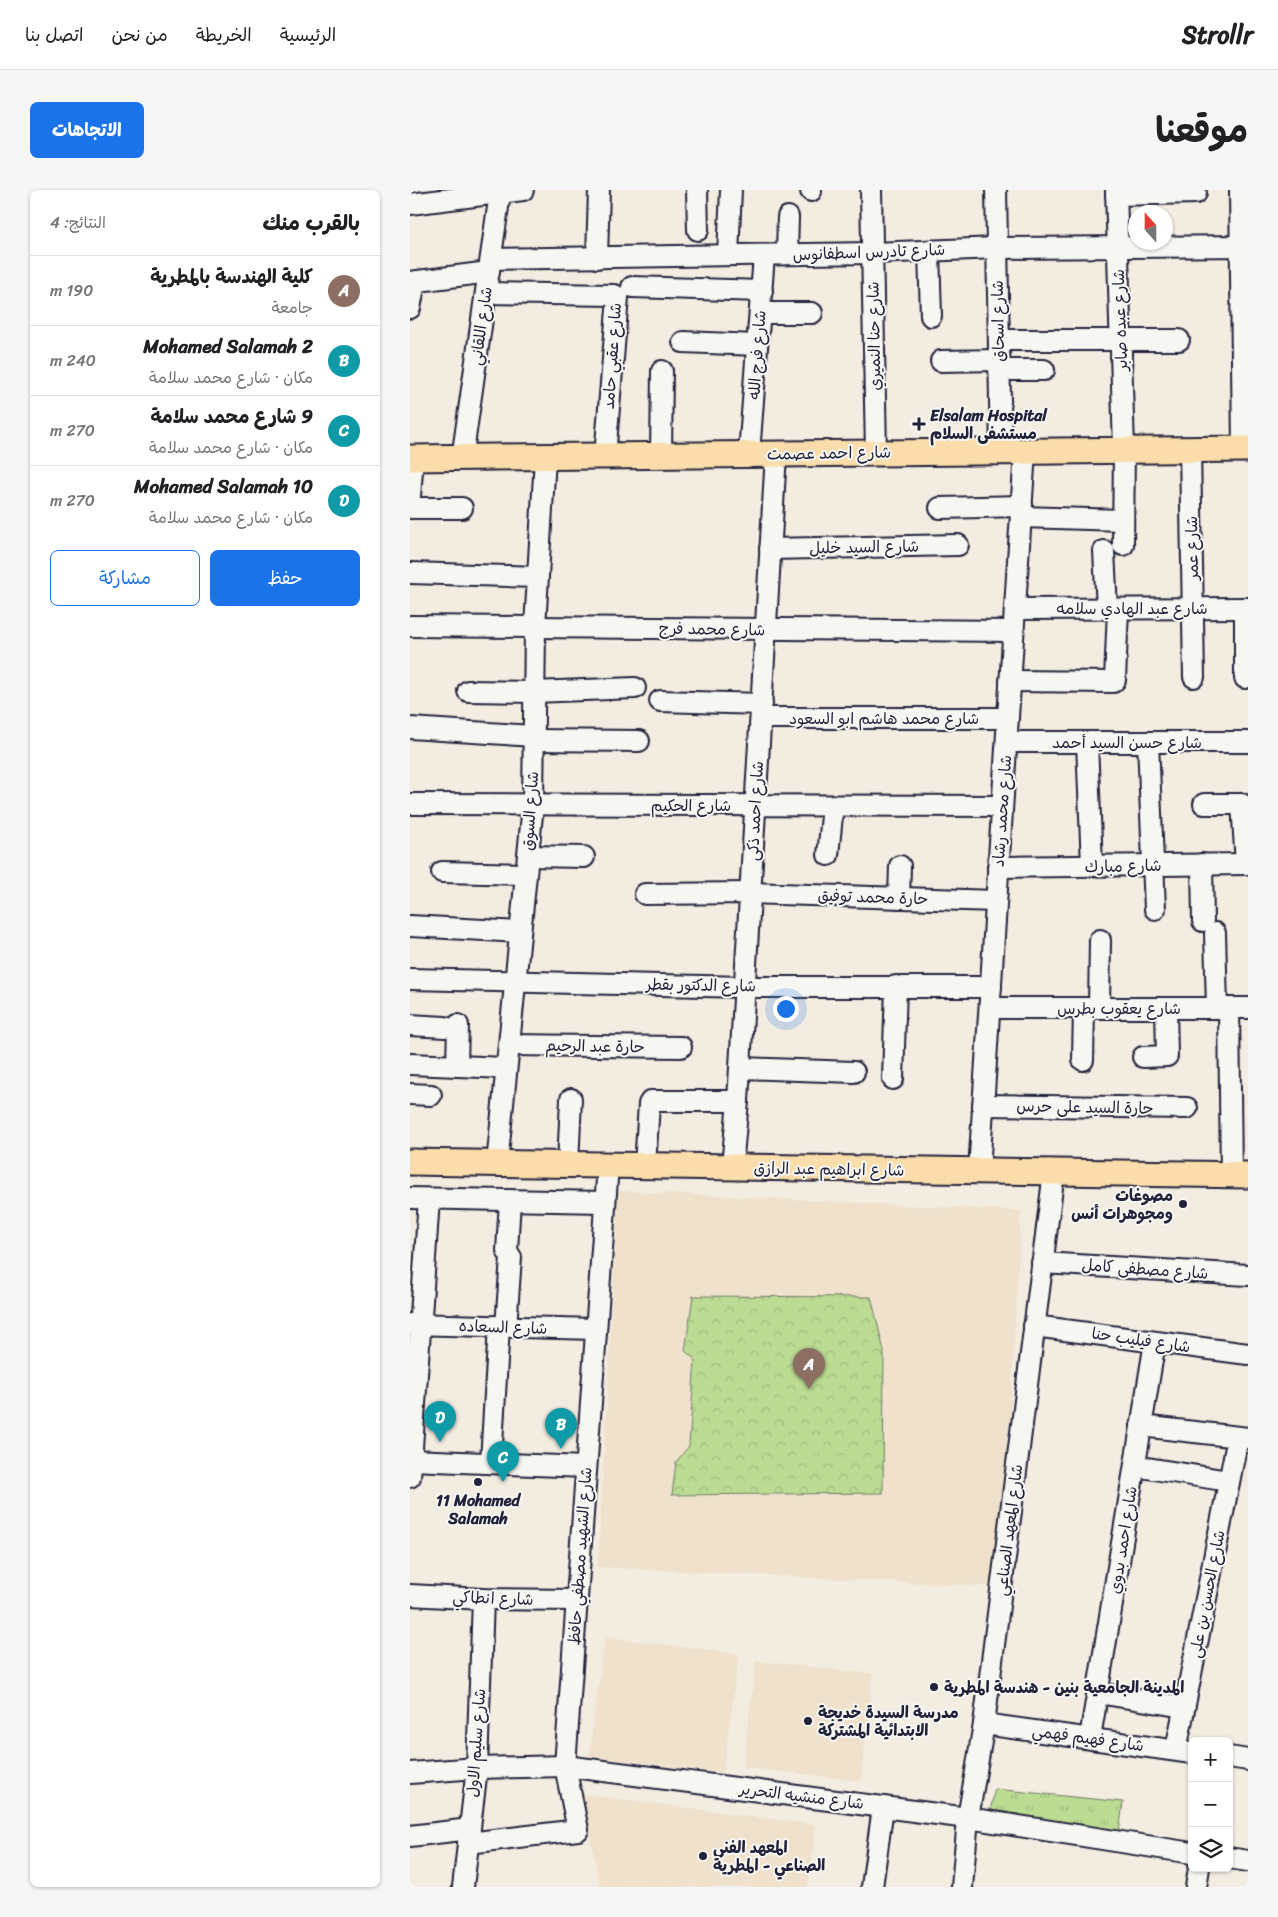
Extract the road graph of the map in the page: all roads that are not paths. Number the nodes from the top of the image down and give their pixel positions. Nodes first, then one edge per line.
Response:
1 (523, 190) edge
2 (599, 190) edge
3 (697, 190) edge
4 (731, 190) edge
5 (871, 190) edge
6 (996, 190) edge
7 (1240, 190) edge
8 (1116, 192) edge
9 (500, 193) junction
10 (1196, 193) dead end
11 (444, 195) edge
12 (410, 204) edge
13 (788, 217) dead end
14 (698, 230) dead end
15 (1118, 246) junction
16 (1244, 246) edge
17 (997, 248) junction
18 (929, 251) junction
19 (872, 253) junction
20 (787, 254) junction
21 (764, 255) junction
22 (728, 256) junction
23 (597, 258) junction
24 (490, 266) junction
25 (412, 282) edge
26 (632, 287) dead end
27 (762, 290) junction
28 (486, 293) junction
29 (410, 308) edge
30 (760, 313) junction
31 (812, 313) dead end
32 (931, 316) dead end
33 (1245, 334) edge
34 (1121, 340) junction
35 (1179, 340) dead end
36 (683, 342) dead end
37 (757, 345) junction
38 (999, 357) junction
39 (941, 360) dead end
40 (1044, 370) dead end
41 (662, 371) dead end
42 (1246, 449) edge
43 (1124, 450) junction
44 (1190, 450) junction
45 (1013, 452) junction
46 (876, 453) junction
47 (749, 454) junction
48 (776, 454) junction
49 (661, 456) junction
50 (605, 457) junction
51 (412, 458) edge
52 (545, 458) junction
53 (462, 459) junction
54 (410, 496) edge
55 (410, 508) edge
56 (462, 508) dead end
57 (940, 508) dead end
58 (1021, 511) junction
59 (1123, 520) junction
60 (958, 545) dead end
61 (770, 549) junction
62 (410, 573) edge
63 (538, 577) junction
64 (1193, 608) junction
65 (1246, 608) edge
66 (1015, 609) junction
67 (1112, 609) junction
68 (410, 626) edge
69 (535, 627) junction
70 (766, 630) junction
71 (1014, 631) junction
72 (1194, 677) dead end
73 (1245, 678) dead end
74 (1010, 682) junction
75 (635, 688) dead end
76 (468, 691) dead end
77 (534, 692) junction
78 (660, 701) dead end
79 (761, 711) junction
80 (1008, 718) junction
81 (410, 728) edge
82 (534, 738) junction
83 (639, 741) dead end
84 (1006, 742) junction
85 (1087, 742) junction
86 (1148, 742) junction
87 (1248, 742) edge
88 (410, 804) edge
89 (1204, 804) dead end
90 (533, 805) junction
91 (756, 805) junction
92 (833, 806) junction
93 (1002, 806) junction
94 (828, 855) dead end
95 (584, 858) dead end
96 (1202, 864) junction
97 (1247, 864) edge
98 (527, 865) junction
99 (1153, 865) junction
100 (900, 866) dead end
101 (1092, 866) junction
102 (998, 867) junction
103 (442, 872) dead end
104 (750, 893) junction
105 (646, 894) dead end
106 (899, 898) junction
107 (996, 901) junction
108 (1154, 909) dead end
109 (410, 926) edge
110 (520, 932) junction
111 (1100, 940) dead end
112 (410, 980) edge
113 (515, 981) junction
114 (896, 986) junction
115 (745, 987) junction
116 (991, 987) junction
117 (990, 1008) junction
118 (1091, 1008) junction
119 (1166, 1008) junction
120 (1232, 1008) edge
121 (410, 1025) edge
122 (509, 1045) junction
123 (681, 1047) dead end
124 (1144, 1057) dead end
125 (1084, 1060) dead end
126 (410, 1064) edge
127 (457, 1066) junction
128 (506, 1068) junction
129 (740, 1068) junction
130 (854, 1072) dead end
131 (893, 1079) dead end
132 (410, 1094) edge
133 (431, 1095) dead end
134 (570, 1099) dead end
135 (738, 1101) junction
136 (983, 1105) junction
137 (1186, 1108) dead end
138 (410, 1162) edge
139 (497, 1164) junction
140 (568, 1165) junction
141 (608, 1165) junction
142 (645, 1166) junction
143 (732, 1167) junction
144 (979, 1171) junction
145 (1054, 1172) junction
146 (1240, 1175) edge
147 (419, 1199) edge
148 (510, 1200) junction
149 (604, 1202) junction
150 (1042, 1263) junction
151 (1248, 1275) edge
152 (415, 1324) edge
153 (1034, 1326) junction
154 (503, 1327) junction
155 (596, 1329) junction
156 (1155, 1342) junction
157 (1248, 1354) edge
158 (412, 1422) edge
159 (1141, 1426) junction
160 (1243, 1438) edge
161 (490, 1462) junction
162 (1135, 1466) junction
163 (586, 1467) junction
164 (411, 1468) edge
165 (1229, 1481) junction
166 (410, 1595) edge
167 (483, 1599) junction
168 (577, 1600) junction
169 (1098, 1692) junction
170 (1184, 1707) junction
171 (984, 1724) junction
172 (1090, 1738) junction
173 (1184, 1751) edge
174 (1233, 1758) edge
175 (1248, 1760) edge
176 (565, 1766) junction
177 (477, 1768) junction
178 (410, 1773) edge
179 (884, 1807) junction
180 (968, 1818) junction
181 (410, 1836) edge
182 (469, 1836) junction
183 (1188, 1852) edge
184 (1233, 1859) edge
185 (1248, 1861) edge
186 (1199, 1872) edge
187 (463, 1887) edge
188 (872, 1887) edge
189 (962, 1887) edge
190 (1196, 1887) edge

1 - 9 street
2 - 23 street
3 - 14 street
4 - 22 street
5 - 19 street, شارع حنا النميري
6 - 17 street, شارع اسحاق
7 - 16 street
8 - 10 street
8 - 15 street, شارع عبده صابر
9 - 11 street
9 - 24 street, شارع اللقاني
11 - 12 street
13 - 20 street
15 - 16 street, شارع تادرس اسطفانوس
15 - 17 street, شارع تادرس اسطفانوس
15 - 34 street, شارع عبده صابر
16 - 33 street
17 - 18 street, شارع تادرس اسطفانوس
17 - 38 street, شارع اسحاق
18 - 19 street, شارع تادرس اسطفانوس
18 - 32 street
19 - 20 street, شارع تادرس اسطفانوس
19 - 46 street, شارع حنا النميري
20 - 21 street, شارع تادرس اسطفانوس
21 - 22 street, شارع تادرس اسطفانوس
21 - 27 street, شارع فرج الله
22 - 23 street, شارع تادرس اسطفانوس
23 - 24 street, شارع تادرس اسطفانوس
24 - 25 street, شارع تادرس اسطفانوس
24 - 28 street, شارع اللقاني
25 - 29 street
26 - 27 street
27 - 30 street, شارع فرج الله
28 - 50 street, شارع عقبي حامد
28 - 53 street, شارع اللقاني
30 - 31 street
30 - 37 street, شارع فرج الله
33 - 42 street
34 - 35 street
34 - 38 street
34 - 43 street, شارع عبده صابر
36 - 37 street
37 - 47 street, شارع فرج الله
38 - 39 street
38 - 40 street
38 - 45 street, شارع اسحاق
41 - 49 street
42 - 44 main road, شارع احمد عصمت
43 - 44 main road, شارع احمد عصمت
43 - 45 main road, شارع احمد عصمت
43 - 59 street, شارع عبده صابر
44 - 64 street, شارع عمر
45 - 46 main road, شارع احمد عصمت
45 - 58 street, شارع محمد رشاد
46 - 48 main road, شارع احمد عصمت
47 - 48 main road, شارع احمد عصمت
47 - 49 main road, شارع احمد عصمت
48 - 61 street, شارع احمد ذكى
49 - 50 main road, شارع احمد عصمت
50 - 52 main road, شارع احمد عصمت
51 - 53 main road, شارع احمد عصمت
51 - 54 street
52 - 53 main road, شارع احمد عصمت
52 - 63 street, شارع السوق
55 - 56 street
57 - 58 street
58 - 59 street
58 - 66 street, شارع محمد رشاد
59 - 67 street, شارع عبده صابر
60 - 61 street, شارع السيد خليل
61 - 70 street, شارع احمد ذكى
62 - 63 street
63 - 69 street, شارع السوق
64 - 65 street, شارع عبد الهادي سلامه
64 - 67 street, شارع عبد الهادي سلامه
64 - 72 street, شارع عمر
65 - 73 street
66 - 67 street, شارع عبد الهادي سلامه
66 - 71 street, شارع محمد رشاد
67 - 74 street, شارع عبده صابر
68 - 69 street, شارع محمد فرج
69 - 70 street, شارع محمد فرج
69 - 77 street, شارع السوق
70 - 71 street, شارع محمد فرج
70 - 79 street, شارع احمد ذكى
71 - 74 street, شارع محمد رشاد
74 - 80 street, شارع محمد رشاد
75 - 77 street
76 - 77 street
77 - 82 street, شارع السوق
78 - 79 street, شارع محمد هاشم ابو السعود
79 - 80 street, شارع محمد هاشم ابو السعود
79 - 91 street, شارع احمد ذكى
80 - 84 street, شارع محمد رشاد
81 - 82 street
82 - 83 street
82 - 90 street, شارع السوق
84 - 85 street, شارع حسن السيد أحمد
84 - 93 street, شارع محمد رشاد
85 - 86 street, شارع حسن السيد أحمد
85 - 101 street
86 - 87 street, شارع حسن السيد أحمد
86 - 99 street
88 - 90 street, شارع الحكيم
89 - 97 street
90 - 91 street, شارع الحكيم
90 - 98 street, شارع السوق
91 - 92 street, شارع الحكيم
91 - 104 street, شارع احمد ذكى
92 - 93 street, شارع الحكيم
92 - 94 street
93 - 102 street, شارع محمد رشاد
95 - 98 street
96 - 97 street, شارع مبارك
96 - 99 street, شارع مبارك
96 - 120 street
98 - 103 street
98 - 110 street, شارع السوق
99 - 101 street, شارع مبارك
99 - 108 street
100 - 106 street
101 - 102 street, شارع مبارك
102 - 107 street, شارع محمد رشاد
104 - 105 street, حارة محمد توفيق
104 - 106 street, حارة محمد توفيق
104 - 115 street, شارع احمد ذكى
106 - 107 street, حارة محمد توفيق
107 - 116 street, شارع محمد رشاد
109 - 110 street
110 - 113 street, شارع السوق
111 - 118 street
112 - 113 street, شارع الدكتور بقطر
113 - 115 street, شارع الدكتور بقطر
113 - 122 street, شارع السوق
114 - 115 street, شارع الدكتور بقطر
114 - 116 street, شارع الدكتور بقطر
114 - 131 street
115 - 129 street, شارع احمد ذكى
116 - 117 street, شارع محمد رشاد
117 - 118 street, شارع يعقوب بطرس
117 - 136 street, شارع محمد رشاد
118 - 119 street, شارع يعقوب بطرس
118 - 125 street
119 - 120 street, شارع يعقوب بطرس
119 - 124 street
120 - 146 street
121 - 127 street
122 - 123 street, حارة عبد الرحيم
122 - 128 street, شارع السوق
126 - 127 street
127 - 128 street
128 - 139 street, شارع السوق
129 - 130 street
129 - 135 street, شارع احمد ذكى
132 - 133 street
134 - 140 street
135 - 142 street
135 - 143 street, شارع احمد ذكى
136 - 137 street, حارة السيد على حرس
136 - 144 street, شارع محمد رشاد
138 - 139 main road, شارع ابراهيم عبد الرازق
139 - 140 main road, شارع ابراهيم عبد الرازق
140 - 141 main road, شارع ابراهيم عبد الرازق
141 - 142 main road, شارع ابراهيم عبد الرازق
141 - 149 street, شارع الشهيد مصطفي حافظ
142 - 143 main road, شارع ابراهيم عبد الرازق
143 - 144 main road, شارع ابراهيم عبد الرازق
144 - 145 main road, شارع ابراهيم عبد الرازق
145 - 146 main road, شارع ابراهيم عبد الرازق
145 - 150 street, شارع المعهد الصناعي
147 - 148 street
147 - 152 street
148 - 149 street
148 - 154 street
149 - 155 street, شارع الشهيد مصطفي حافظ
150 - 151 street, شارع مصطفى كامل
150 - 153 street, شارع المعهد الصناعي
152 - 154 street, شارع السعاده
152 - 158 street
153 - 156 street, شارع فيليب حنا
153 - 171 street, شارع المعهد الصناعي
154 - 155 street, شارع السعاده
154 - 161 street
155 - 163 street, شارع الشهيد مصطفي حافظ
156 - 157 street, شارع فيليب حنا
156 - 159 street, شارع احمد بدوي
158 - 164 street
159 - 160 street
159 - 162 street, شارع احمد بدوي
160 - 165 street, شارع الحسن بن على
161 - 163 street
161 - 164 street
162 - 165 street
162 - 169 street, شارع احمد بدوي
163 - 168 street, شارع الشهيد مصطفي حافظ
165 - 170 street, شارع الحسن بن على
166 - 167 street, شارع انطاكي
167 - 168 street, شارع انطاكي
167 - 177 street, شارع سليم الاول
168 - 176 street, شارع الشهيد مصطفي حافظ
169 - 170 street
169 - 172 street, شارع احمد بدوي
170 - 173 street, شارع الحسن بن على
171 - 172 street, شارع فهيم فهمي
171 - 180 street, شارع المعهد الصناعي
172 - 173 street, شارع فهيم فهمي
174 - 175 street
176 - 177 street, شارع منشيه التحرير
176 - 179 street, شارع منشيه التحرير
176 - 182 street, شارع الشهيد مصطفي حافظ
177 - 178 street, شارع منشيه التحرير
177 - 182 street, شارع سليم الاول
179 - 180 street, شارع منشيه التحرير
179 - 188 street
180 - 183 street, شارع منشيه التحرير
180 - 189 street, شارع المعهد الصناعي
181 - 182 street
182 - 187 street, شارع سليم الاول
184 - 185 street
186 - 190 street

